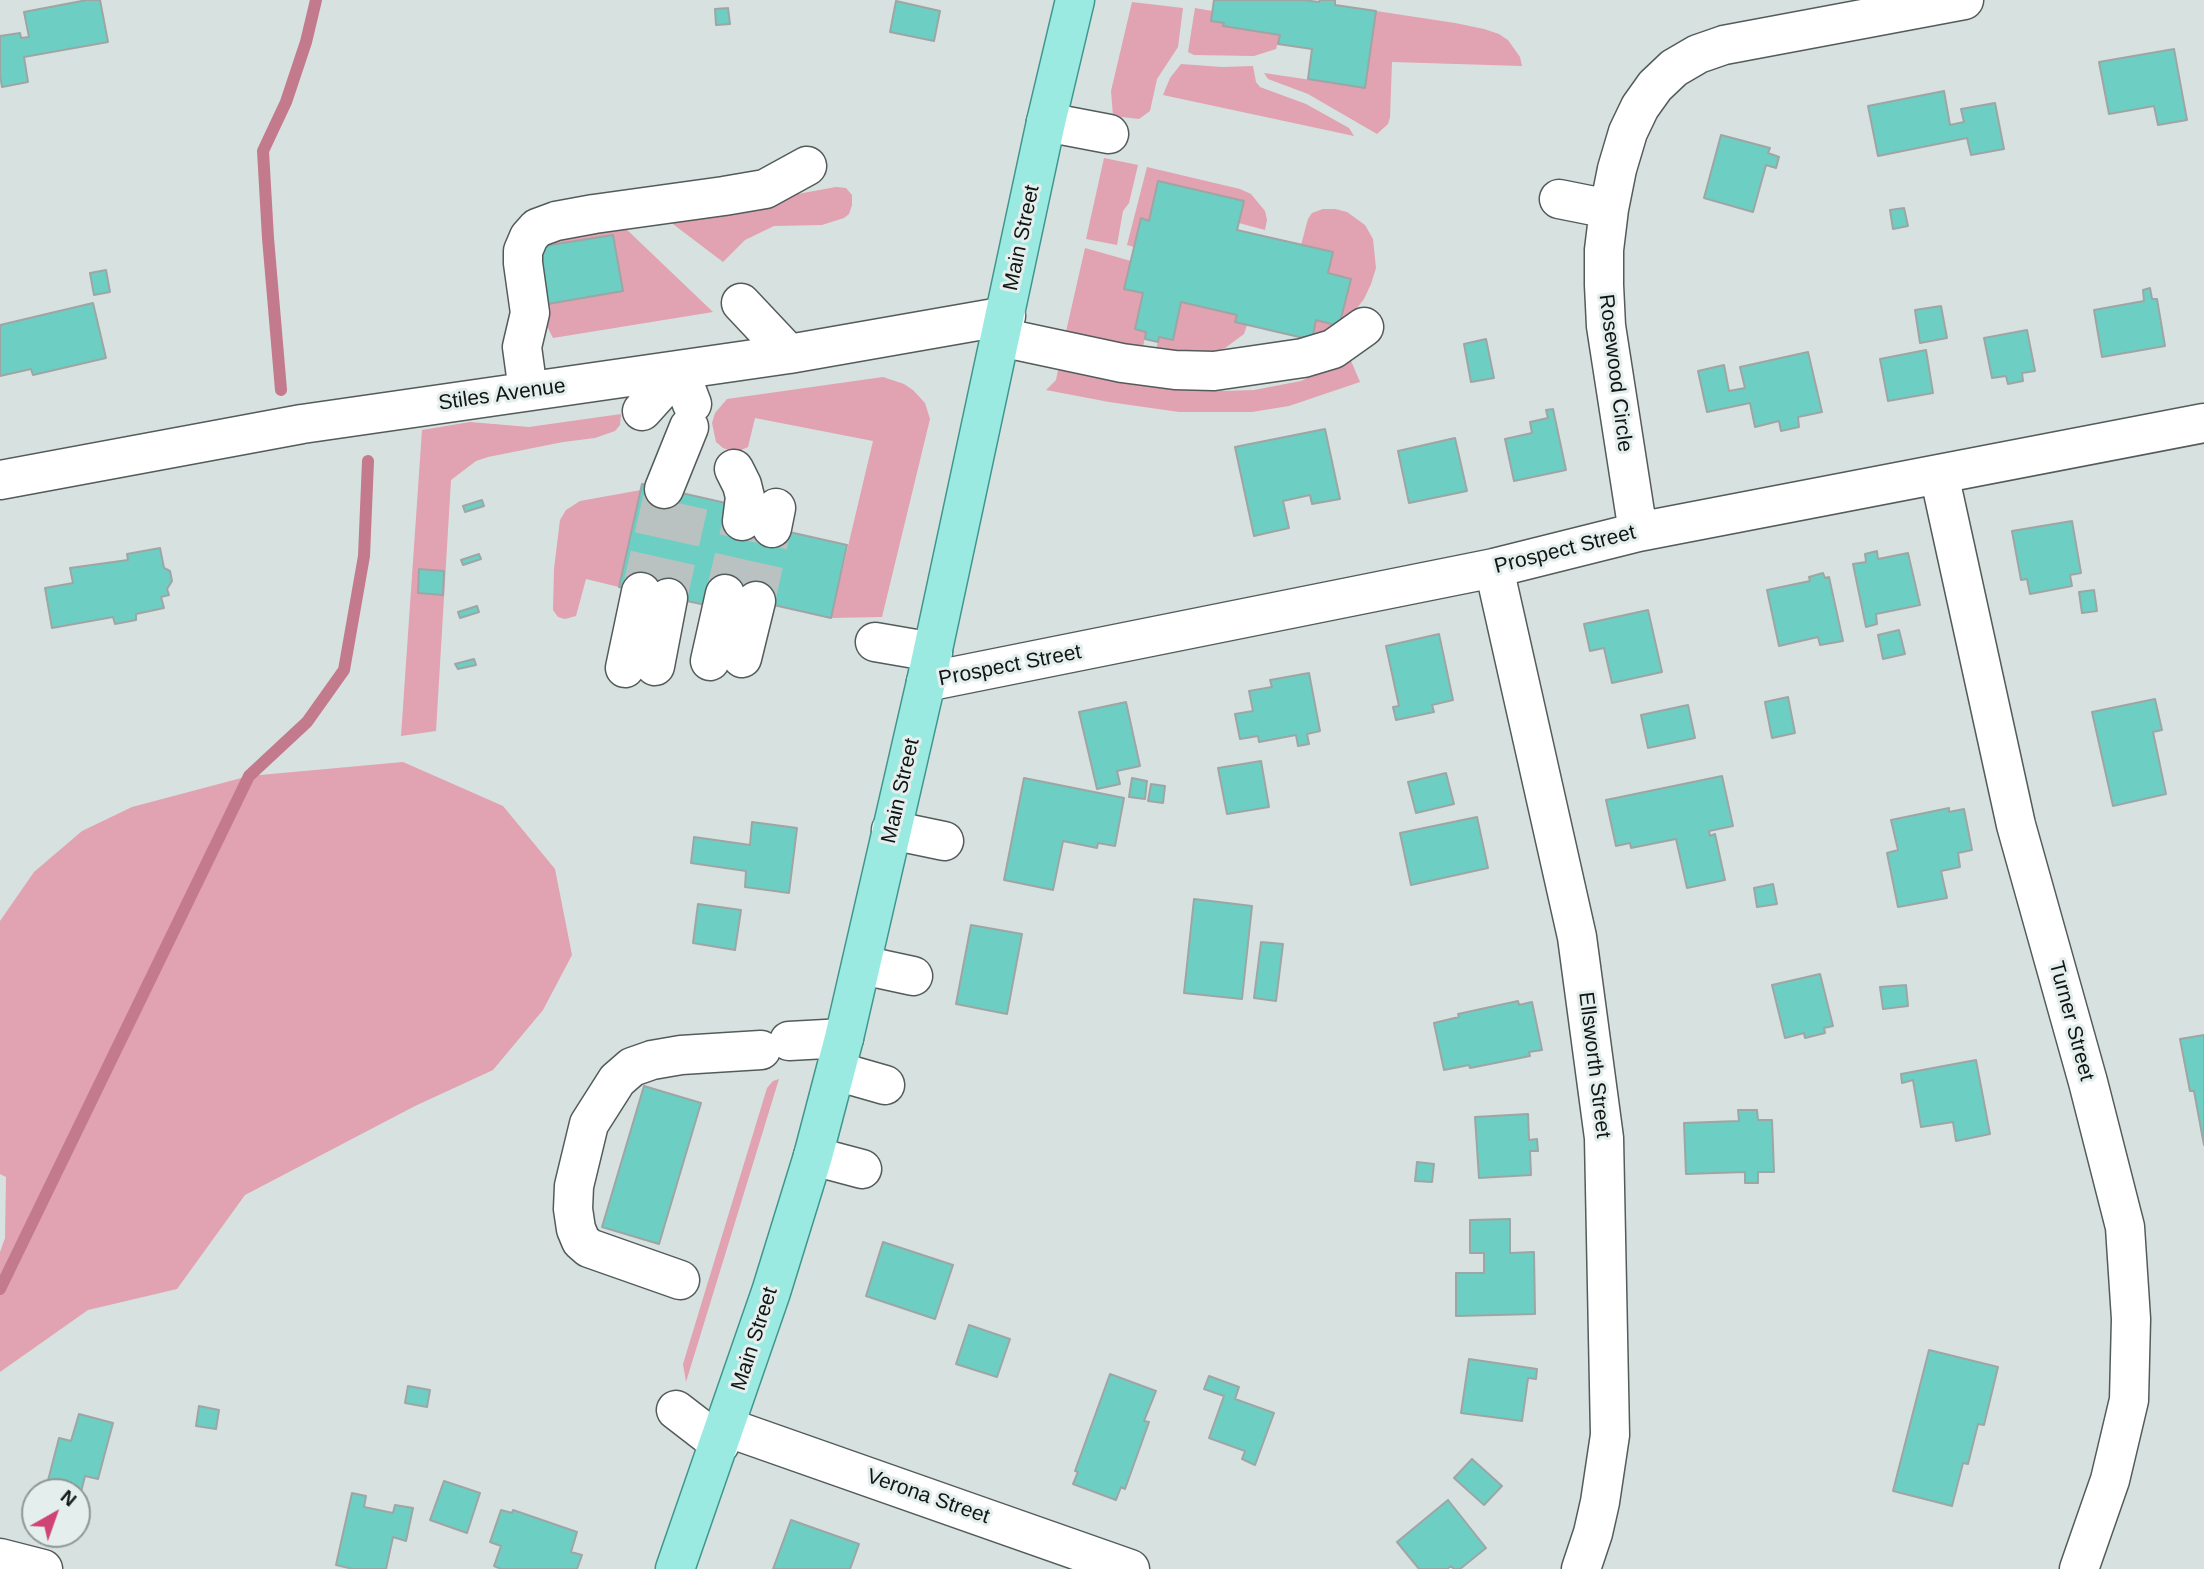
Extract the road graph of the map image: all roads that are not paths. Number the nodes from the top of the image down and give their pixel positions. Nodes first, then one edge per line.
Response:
1 (1075, 0) edge
2 (1964, 0) edge
3 (1046, 122) junction
4 (1109, 134) dead end
5 (807, 166) dead end
6 (1559, 199) dead end
7 (1609, 209) junction
8 (741, 303) dead end
9 (1003, 327) junction
10 (1364, 327) dead end
11 (789, 354) junction
12 (528, 391) junction
13 (642, 411) dead end
14 (689, 412) junction
15 (2204, 423) edge
16 (734, 469) dead end
17 (1939, 474) junction
18 (0, 480) edge
19 (677, 492) tunnel mouth
20 (763, 519) dead end
21 (1638, 532) junction
22 (1494, 568) junction
23 (655, 595) tunnel mouth
24 (741, 598) tunnel mouth
25 (875, 642) dead end
26 (726, 660) dead end
27 (640, 667) dead end
28 (929, 667) junction
29 (891, 830) junction
30 (944, 841) dead end
31 (862, 965) junction
32 (913, 976) dead end
33 (840, 1055) junction
34 (885, 1085) dead end
35 (813, 1156) junction
36 (862, 1169) dead end
37 (680, 1280) dead end
38 (676, 1410) dead end
39 (723, 1435) junction
40 (0, 1558) edge
41 (43, 1569) edge
42 (675, 1569) edge
43 (1130, 1569) edge
44 (1581, 1569) edge
45 (2080, 1569) edge

1 - 3 main road, Main Street
2 - 7 street, Rosewood Circle
3 - 4 street
3 - 9 main road, Main Street
5 - 12 street
6 - 7 street
7 - 21 street, Rosewood Circle
8 - 11 street
9 - 10 street
9 - 11 street, Stiles Avenue
9 - 28 main road, Main Street
11 - 14 street, Stiles Avenue
12 - 14 street, Stiles Avenue
12 - 18 street, Stiles Avenue
13 - 14 street
14 - 19 street
15 - 17 street, Prospect Street
16 - 20 street
17 - 21 street, Prospect Street
17 - 45 street, Turner Street
21 - 22 street, Prospect Street
22 - 28 street, Prospect Street
22 - 44 street, Ellsworth Street
23 - 27 street
24 - 26 street
25 - 28 street
28 - 29 main road, Main Street
29 - 30 street
29 - 31 main road, Main Street
31 - 32 street
31 - 33 main road, Main Street
33 - 34 street
33 - 35 main road, Main Street
33 - 37 street
35 - 36 street
35 - 39 main road, Main Street
38 - 39 street, Verona Street
39 - 42 main road, Main Street
39 - 43 street, Verona Street
40 - 41 street

